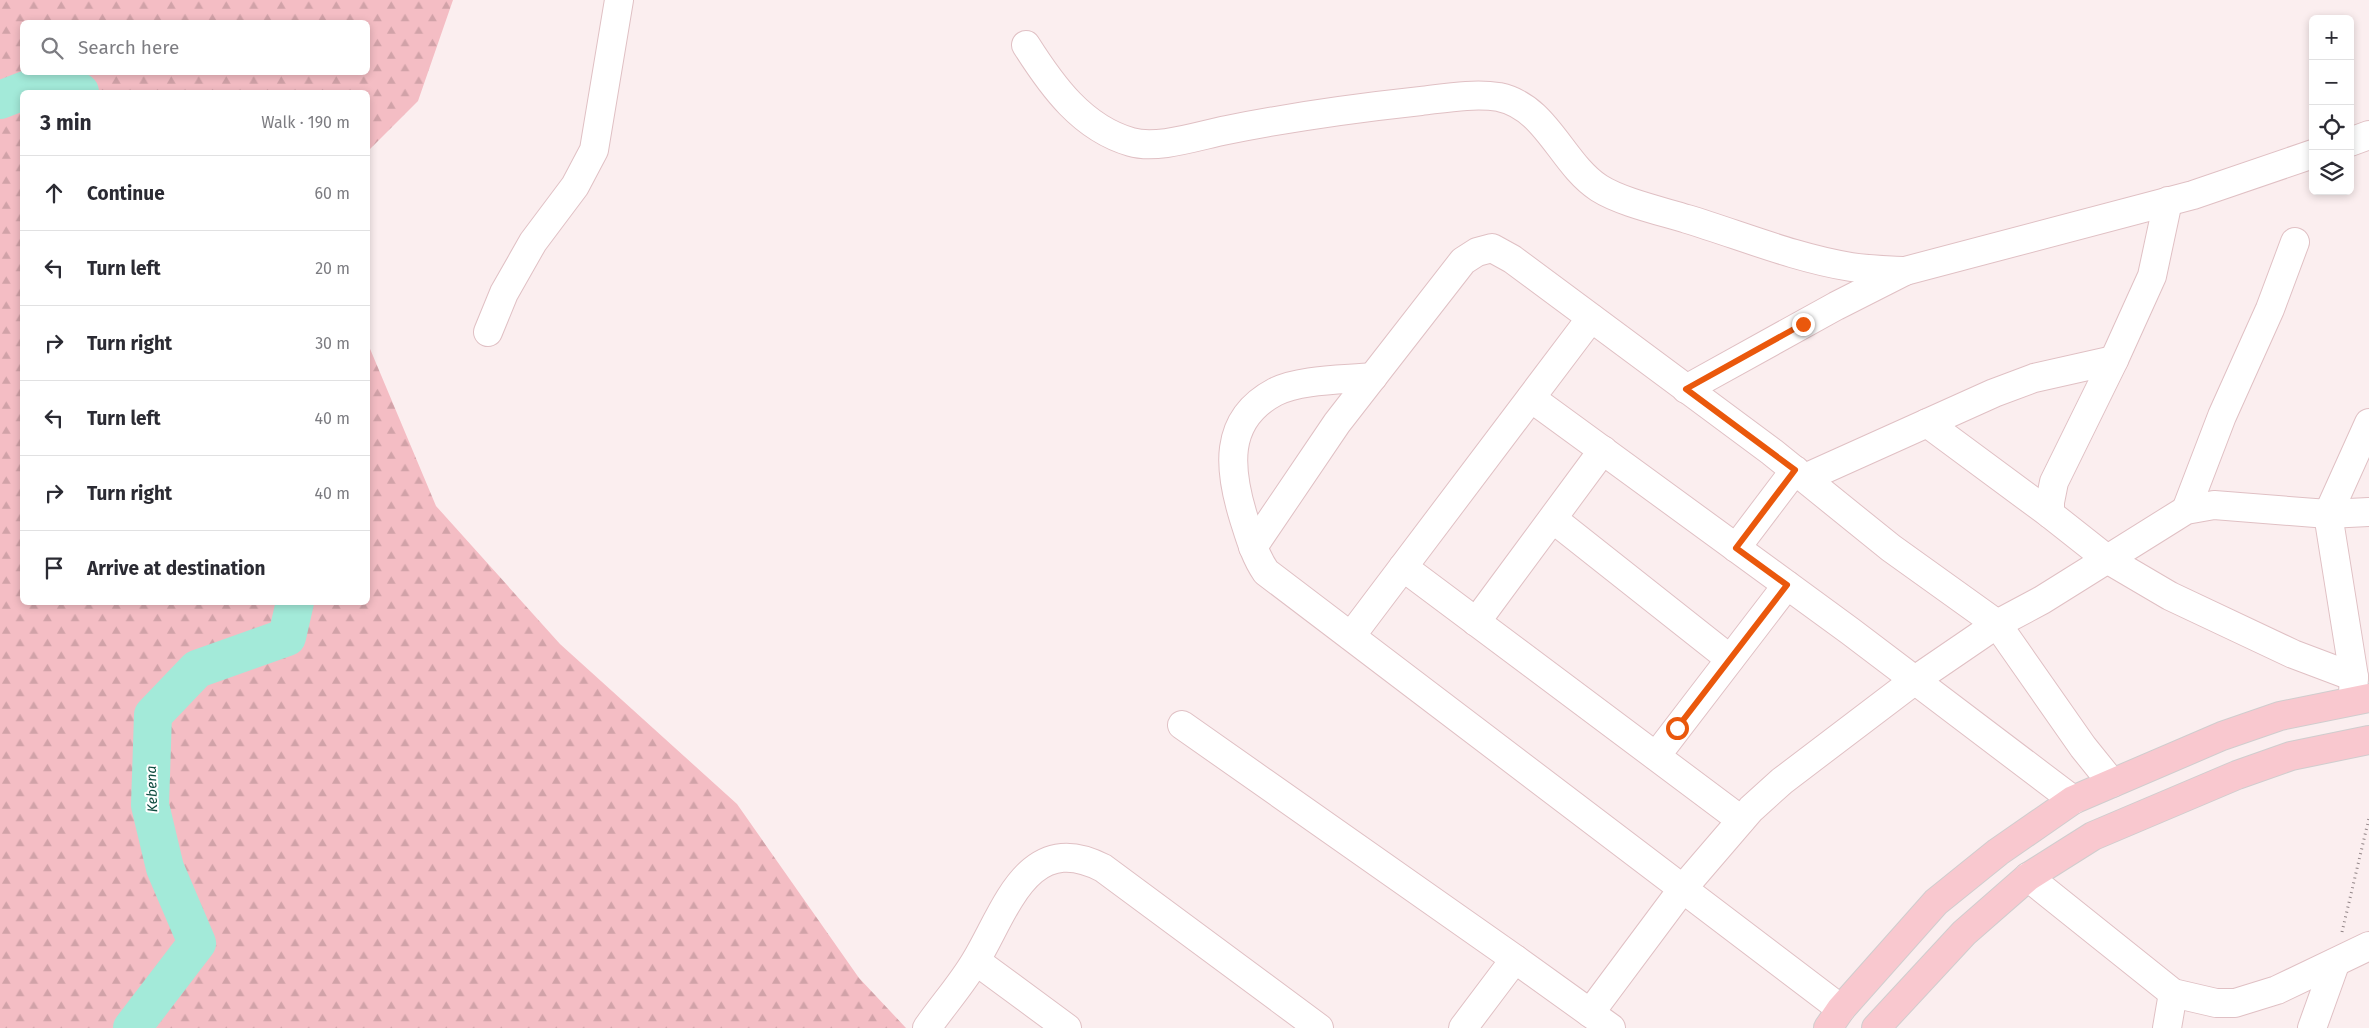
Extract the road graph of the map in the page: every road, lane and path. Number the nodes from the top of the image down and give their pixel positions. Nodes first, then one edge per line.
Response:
1 (619, 0) edge
2 (1026, 45) dead end
3 (2369, 135) edge
4 (2354, 141) edge
5 (2309, 155) edge
6 (2168, 202) junction
7 (2295, 242) dead end
8 (1905, 271) junction
9 (1590, 318) junction
10 (488, 332) dead end
11 (2114, 360) junction
12 (1373, 377) junction
13 (1686, 389) junction
14 (1531, 398) junction
15 (2369, 423) edge
16 (1927, 424) junction
17 (1603, 450) junction
18 (1800, 474) junction
19 (2186, 510) junction
20 (2369, 512) edge
21 (2050, 514) junction
22 (2328, 514) junction
23 (1552, 519) junction
24 (1252, 547) junction
25 (1736, 548) junction
26 (2107, 560) junction
27 (1403, 567) junction
28 (1787, 585) junction
29 (1476, 622) junction
30 (1997, 624) junction
31 (1351, 636) junction
32 (1730, 659) junction
33 (1915, 680) junction
34 (2358, 692) edge
35 (1182, 725) dead end
36 (2369, 740) edge
37 (1656, 756) junction
38 (2112, 783) junction
39 (2073, 800) junction
40 (2369, 818) edge
41 (1741, 820) junction
42 (2028, 877) junction
43 (1684, 888) junction
44 (2369, 946) edge
45 (1515, 959) junction
46 (976, 961) junction
47 (2335, 964) junction
48 (2173, 993) junction
49 (1835, 1018) edge
50 (1600, 1020) edge
51 (927, 1028) edge
52 (1067, 1028) edge
53 (1319, 1028) edge
54 (1463, 1028) edge
55 (1876, 1028) edge
56 (2167, 1028) edge
57 (2312, 1028) edge

1 - 10 street
2 - 8 street
3 - 4 street
5 - 6 street
6 - 8 street
6 - 11 street
7 - 19 street
8 - 13 street
9 - 12 street
9 - 13 street
9 - 14 street
11 - 16 street
11 - 21 street
12 - 24 street
12 - 24 street
13 - 18 street
14 - 17 street
14 - 27 street
15 - 22 street
16 - 18 street
16 - 21 street
17 - 23 street
17 - 25 street
18 - 25 street
18 - 30 street
19 - 22 street
19 - 26 street
20 - 22 street
21 - 26 street
22 - 34 street
23 - 29 street
23 - 32 street
24 - 31 street
25 - 28 street
26 - 30 street
26 - 34 street
27 - 29 street
27 - 31 street
28 - 32 street
28 - 33 street
29 - 37 street
30 - 33 street
30 - 38 street
31 - 43 street
32 - 37 street
33 - 39 street
33 - 41 street
34 - 38 main road
35 - 45 street
36 - 42 main road
37 - 41 street
38 - 39 main road
39 - 49 main road
40 - 47 path
41 - 43 street
42 - 48 street
42 - 55 main road
43 - 49 street
43 - 50 street
44 - 47 street
45 - 50 street
45 - 54 street
46 - 51 street
46 - 52 street
46 - 53 street
47 - 48 street
47 - 57 street
48 - 56 street

